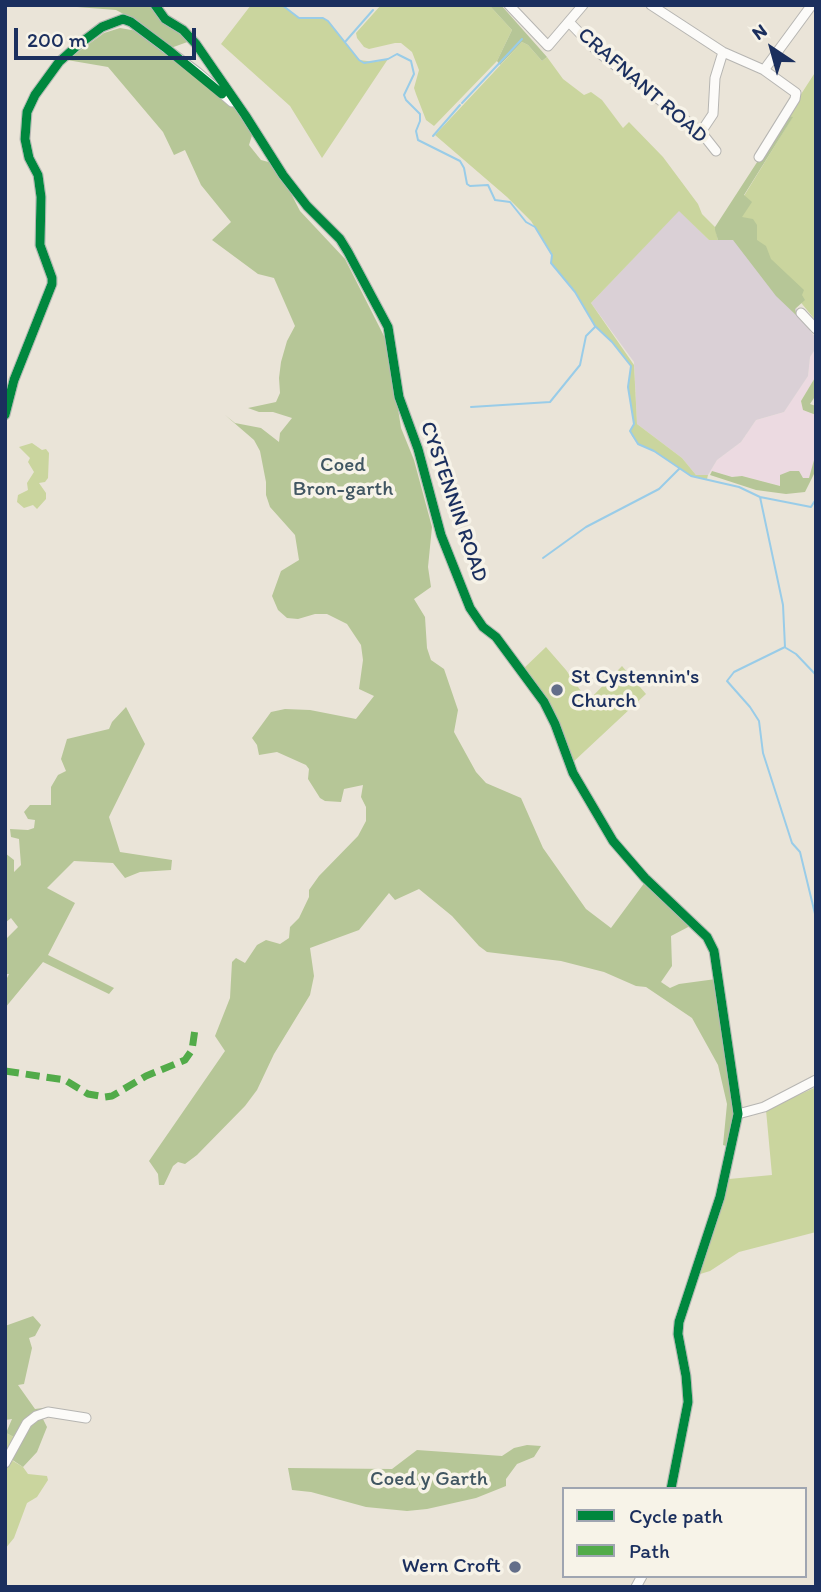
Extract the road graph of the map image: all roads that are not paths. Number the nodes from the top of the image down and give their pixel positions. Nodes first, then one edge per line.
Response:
1 (155, 5) edge
2 (509, 5) edge
3 (583, 5) edge
4 (651, 5) edge
5 (812, 7) edge
6 (569, 22) junction
7 (723, 52) junction
8 (764, 70) junction
9 (246, 116) junction
10 (701, 132) junction
11 (716, 151) dead end
12 (759, 157) dead end
13 (801, 313) dead end
14 (816, 329) edge
15 (5, 415) edge
16 (816, 1080) edge
17 (738, 1114) junction
18 (86, 1418) dead end
19 (5, 1463) edge
20 (671, 1487) edge

1 - 9 street
2 - 6 street
3 - 6 street
4 - 7 street
5 - 8 street
6 - 10 street, CRAFNANT ROAD
7 - 8 street
7 - 10 street
8 - 12 street
9 - 15 street
9 - 17 street, CYSTENNIN ROAD
10 - 11 street, CRAFNANT ROAD
13 - 14 street
16 - 17 street
17 - 20 street
18 - 19 street

